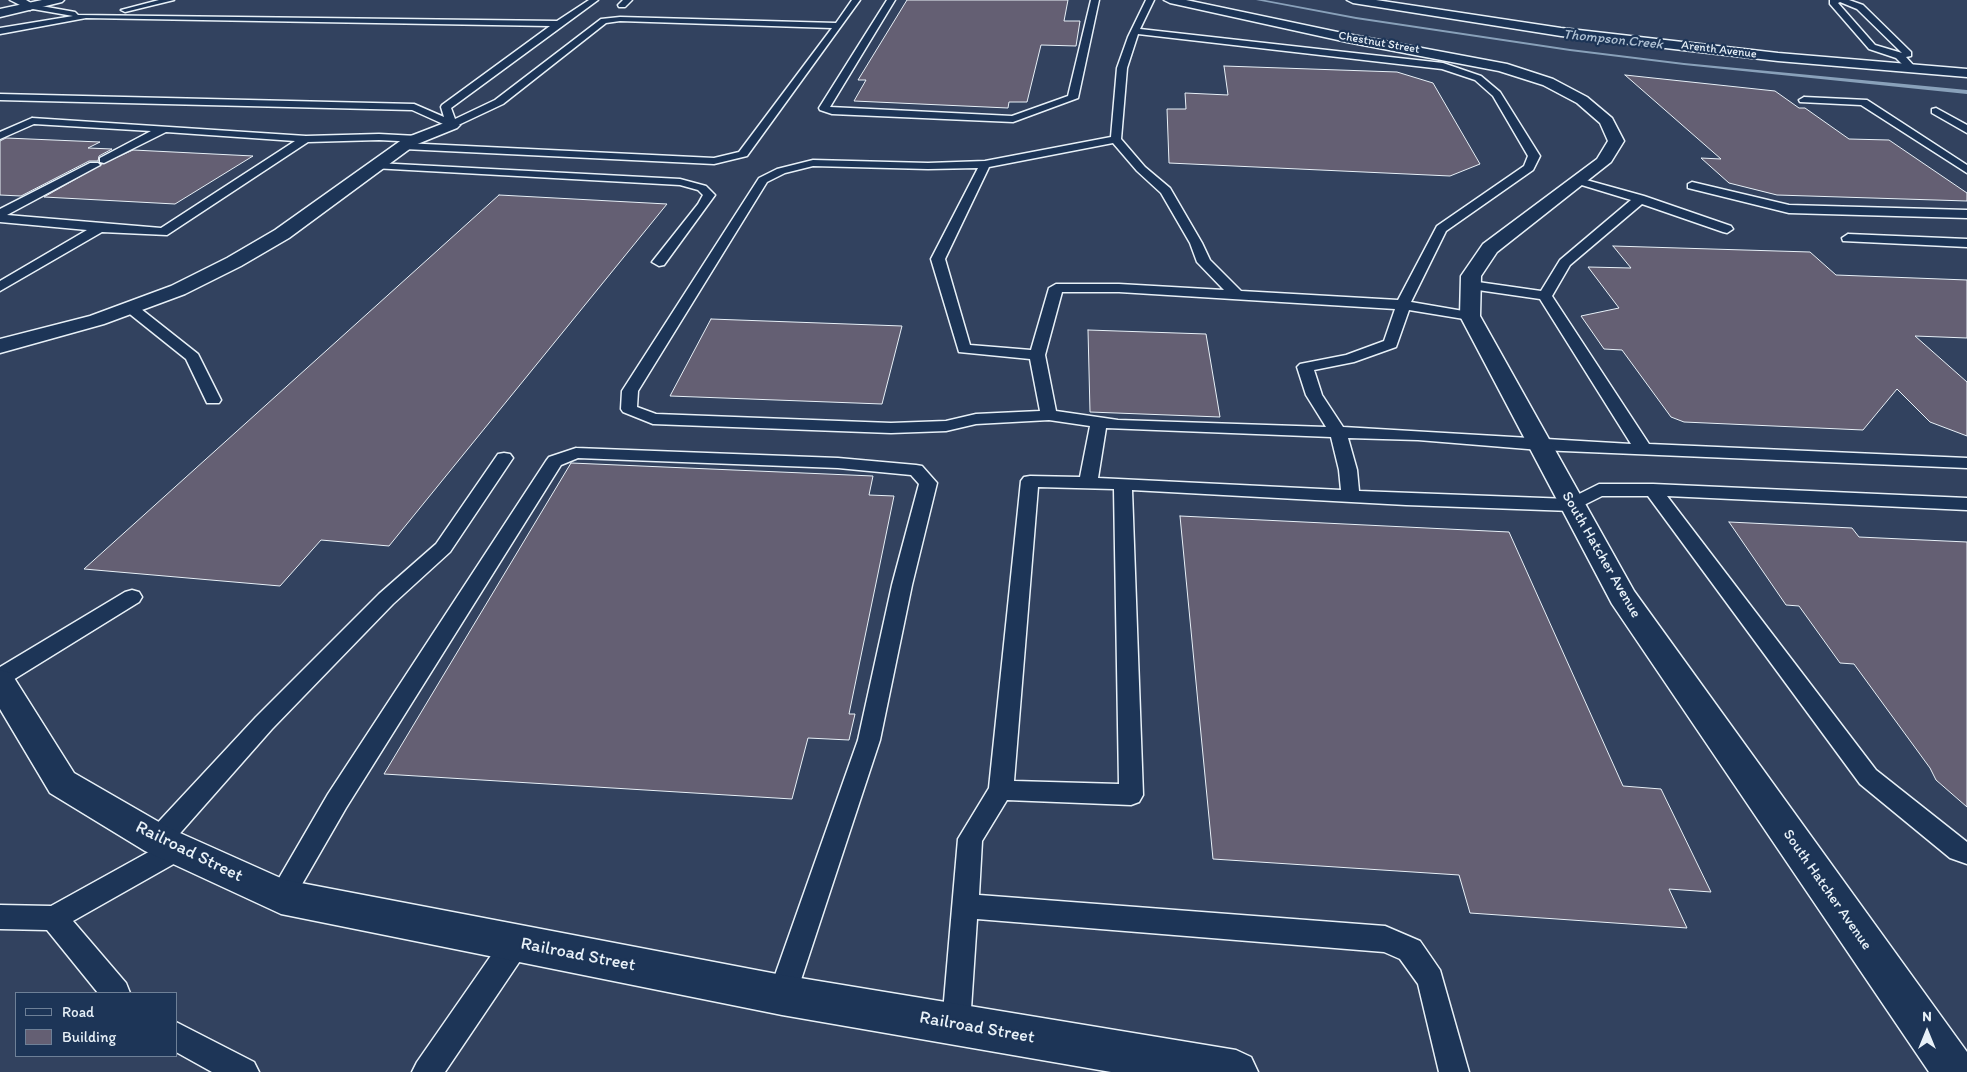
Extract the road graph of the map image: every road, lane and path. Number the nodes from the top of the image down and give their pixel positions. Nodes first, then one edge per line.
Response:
1 (16, 0) edge
2 (58, 0) edge
3 (170, 0) edge
4 (594, 0) edge
5 (856, 0) edge
6 (892, 0) edge
7 (1095, 0) edge
8 (1150, 0) edge
9 (1170, 0) edge
10 (1353, 0) edge
11 (1841, 0) edge
12 (0, 4) edge
13 (30, 6) junction
14 (0, 13) edge
15 (86, 16) junction
16 (559, 24) junction
17 (838, 26) junction
18 (0, 30) edge
19 (1135, 31) junction
20 (1899, 56) junction
21 (1911, 68) junction
22 (1967, 73) edge
23 (0, 97) edge
24 (1804, 100) dead end
25 (1936, 111) dead end
26 (452, 125) junction
27 (164, 129) junction
28 (1967, 130) edge
29 (0, 136) edge
30 (306, 139) junction
31 (1116, 139) junction
32 (410, 142) junction
33 (984, 164) junction
34 (377, 166) junction
35 (1967, 170) edge
36 (1579, 180) junction
37 (1692, 186) dead end
38 (1640, 199) junction
39 (0, 214) edge
40 (1967, 214) edge
41 (0, 218) edge
42 (100, 228) junction
43 (1727, 228) dead end
44 (1848, 238) dead end
45 (1967, 243) edge
46 (659, 262) dead end
47 (1471, 285) junction
48 (0, 287) edge
49 (1238, 296) junction
50 (1545, 296) junction
51 (1403, 305) junction
52 (131, 308) junction
53 (1470, 316) junction
54 (0, 346) edge
55 (1036, 355) junction
56 (213, 400) dead end
57 (1049, 415) junction
58 (1099, 422) junction
59 (1338, 433) junction
60 (1540, 445) junction
61 (1643, 449) junction
62 (504, 458) dead end
63 (1967, 463) edge
64 (1088, 482) junction
65 (1123, 484) junction
66 (1653, 490) junction
67 (1350, 496) junction
68 (1967, 504) edge
69 (1572, 505) junction
70 (132, 597) dead end
71 (4, 694) edge
72 (1001, 790) junction
73 (168, 844) junction
74 (1967, 853) edge
75 (281, 897) junction
76 (965, 906) junction
77 (0, 917) edge
78 (54, 918) junction
79 (516, 943) junction
80 (115, 992) edge
81 (782, 995) junction
82 (956, 1024) junction
83 (178, 1037) edge
84 (1169, 1066) edge
85 (244, 1072) edge
86 (426, 1072) edge
87 (1236, 1072) edge
88 (1454, 1072) edge
89 (1954, 1072) edge

1 - 12 street
1 - 13 street
2 - 13 street
3 - 15 lane
4 - 16 lane
5 - 17 lane
6 - 7 lane
8 - 19 lane
9 - 36 street, Chestnut Street
10 - 21 street, Arenth Avenue
11 - 20 lane
11 - 20 lane
13 - 14 street
13 - 15 lane
15 - 16 lane
15 - 18 lane
16 - 26 lane
17 - 26 lane
17 - 32 lane
19 - 31 lane
19 - 51 lane
20 - 21 lane
21 - 22 street, Arenth Avenue
23 - 26 lane
24 - 35 lane
25 - 28 lane
26 - 32 street
27 - 29 lane
27 - 30 lane
27 - 39 lane
30 - 32 lane
30 - 42 lane
31 - 33 lane
31 - 49 lane
32 - 34 street
33 - 55 lane
33 - 57 lane
34 - 46 lane
34 - 52 street
36 - 38 lane
36 - 47 street
37 - 40 lane
38 - 43 lane
38 - 50 lane
41 - 42 lane
42 - 48 lane
44 - 45 lane
47 - 50 lane
47 - 53 street
49 - 51 lane
49 - 55 lane
50 - 61 lane
51 - 53 lane
51 - 59 lane
52 - 54 street
52 - 56 lane
53 - 60 street, South Hatcher Avenue
55 - 57 lane
57 - 58 lane
58 - 59 lane
58 - 64 lane
59 - 60 lane
59 - 67 lane
60 - 61 lane
60 - 69 street, South Hatcher Avenue
61 - 63 lane
62 - 73 lane
64 - 65 lane
64 - 72 lane
65 - 67 lane
65 - 72 lane
66 - 68 lane
66 - 69 lane
66 - 74 lane
67 - 69 lane
69 - 89 street, South Hatcher Avenue
70 - 71 lane
71 - 73 street, Railroad Street
72 - 76 lane
73 - 75 street, Railroad Street
73 - 78 lane
75 - 79 street, Railroad Street
75 - 81 lane
76 - 82 lane
76 - 88 lane
77 - 78 lane
78 - 80 lane
79 - 81 street, Railroad Street
79 - 86 lane
81 - 82 street, Railroad Street
82 - 84 street, Railroad Street
83 - 85 lane
84 - 87 street, Railroad Street

